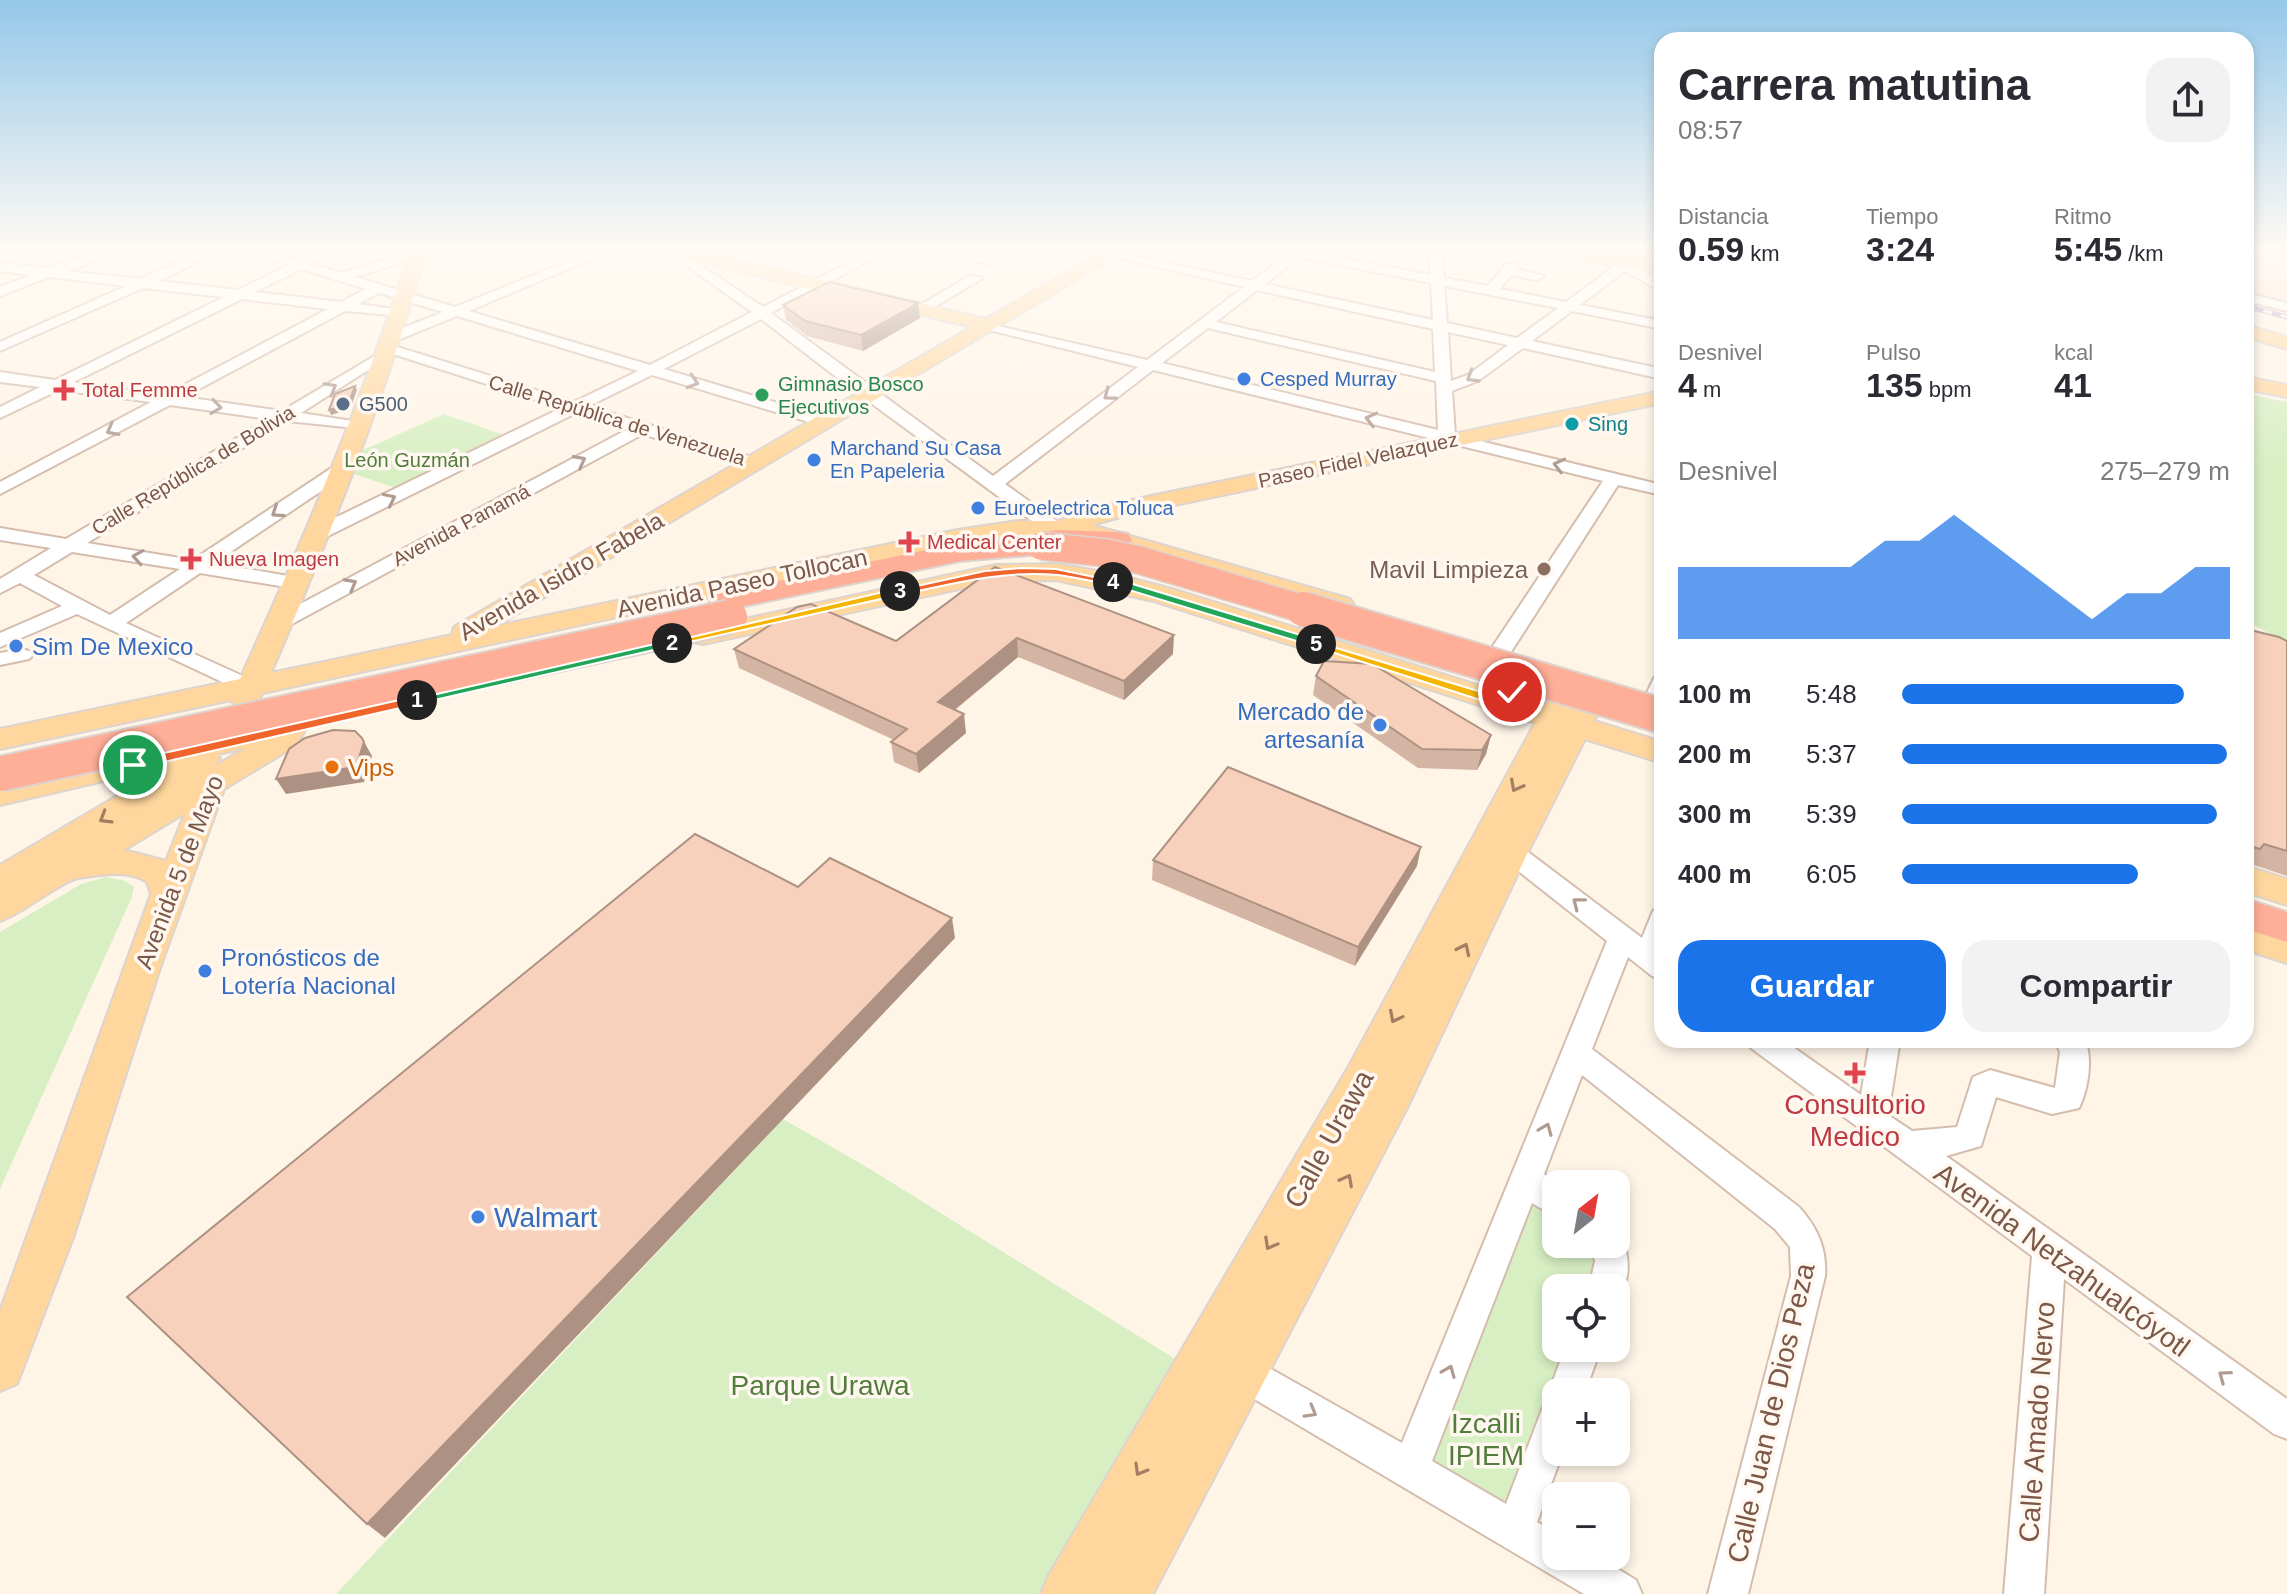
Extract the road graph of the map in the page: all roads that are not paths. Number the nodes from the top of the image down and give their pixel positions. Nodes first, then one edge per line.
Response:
1 (57, 321) edge
2 (187, 321) edge
3 (316, 321) edge
4 (375, 321) edge
5 (391, 321) edge
6 (397, 321) edge
7 (423, 321) edge
8 (423, 321) edge
9 (486, 321) edge
10 (743, 321) edge
11 (773, 321) edge
12 (971, 321) edge
13 (986, 321) edge
14 (1421, 321) edge
15 (1438, 321) edge
16 (1547, 321) edge
17 (1204, 323) joint
18 (982, 324) junction
19 (1438, 325) junction
20 (394, 330) junction
21 (2254, 331) edge
22 (2287, 341) edge
23 (1520, 342) junction
24 (0, 347) edge
25 (1150, 364) junction
26 (651, 370) junction
27 (1654, 372) edge
28 (0, 377) edge
29 (1443, 384) junction
30 (58, 385) junction
31 (2254, 385) edge
32 (864, 391) junction
33 (2287, 391) edge
34 (1654, 399) edge
35 (168, 400) junction
36 (573, 407) junction
37 (0, 413) edge
38 (282, 416) junction
39 (815, 419) junction
40 (359, 426) junction
41 (640, 429) junction
42 (1451, 438) junction
43 (745, 460) junction
44 (342, 469) junction
45 (1614, 478) junction
46 (995, 483) junction
47 (1654, 488) edge
48 (0, 489) edge
49 (319, 533) junction
50 (0, 534) edge
51 (1118, 540) junction
52 (67, 545) junction
53 (1046, 545) junction
54 (960, 552) junction
55 (196, 567) junction
56 (985, 574) junction
57 (19, 575) junction
58 (298, 583) junction
59 (0, 587) edge
60 (859, 588) junction
61 (78, 606) junction
62 (728, 609) junction
63 (1365, 612) junction
64 (283, 621) junction
65 (111, 624) junction
66 (504, 625) junction
67 (0, 641) edge
68 (1321, 645) junction
69 (440, 647) junction
70 (1500, 652) junction
71 (22, 655) dead end
72 (396, 656) junction
73 (0, 659) edge
74 (1587, 679) junction
75 (491, 684) junction
76 (250, 688) junction
77 (1477, 695) junction
78 (1654, 702) edge
79 (1654, 702) edge
80 (149, 707) junction
81 (1566, 722) junction
82 (312, 723) junction
83 (1654, 731) edge
84 (0, 739) edge
85 (231, 742) junction
86 (1654, 750) edge
87 (0, 756) edge
88 (143, 762) junction
89 (0, 774) edge
90 (202, 775) junction
91 (0, 794) edge
92 (1511, 852) junction
93 (58, 875) junction
94 (2254, 882) edge
95 (2287, 892) edge
96 (168, 893) junction
97 (2254, 897) edge
98 (3, 898) edge
99 (2287, 907) edge
100 (2254, 917) edge
101 (2287, 927) edge
102 (1622, 938) junction
103 (2254, 939) edge
104 (2287, 949) edge
105 (1654, 962) edge
106 (1772, 1048) edge
107 (1884, 1048) edge
108 (2073, 1048) edge
109 (1577, 1054) junction
110 (1872, 1121) junction
111 (1904, 1146) junction
112 (1526, 1180) junction
113 (1542, 1192) edge
114 (2049, 1250) junction
115 (1227, 1362) junction
116 (0, 1367) edge
117 (2287, 1421) edge
118 (1542, 1458) edge
119 (1410, 1469) junction
120 (1515, 1530) junction
121 (1542, 1547) edge
122 (1581, 1570) edge
123 (1068, 1594) edge
124 (1124, 1594) edge
125 (1622, 1594) edge
126 (1728, 1594) edge
127 (2024, 1594) edge

1 - 24 street
2 - 30 street
3 - 35 street
4 - 20 street
5 - 20 street
6 - 20 main road, Avenida 5 de Mayo
7 - 20 street
8 - 20 street, Calle República de Bolivia
9 - 26 street
10 - 26 street
11 - 32 street
12 - 18 main road
13 - 18 main road, Avenida Isidro Fabela
14 - 19 street
15 - 19 street
16 - 23 street
17 - 25 street
17 - 29 street
18 - 25 street
18 - 32 main road, Avenida Isidro Fabela
19 - 23 street
19 - 29 street
20 - 36 street, Calle República de Venezuela
38 -> 20 street, Calle República de Bolivia
20 - 40 main road, Avenida 5 de Mayo
21 - 22 main road
23 - 27 street
23 -> 29 street
42 -> 25 street
25 -> 46 street
26 - 36 street
26 -> 39 street
28 - 30 street
29 - 42 street
30 - 35 street
30 - 37 street
31 - 33 main road
32 - 39 main road, Avenida Isidro Fabela
32 - 46 street
34 - 42 main road, Paseo Fidel Velazquez
35 -> 38 street
35 -> 48 street
36 - 41 street, Calle República de Venezuela
49 -> 36 street
38 - 40 street
38 - 52 street, Calle República de Bolivia
39 - 43 main road, Avenida Isidro Fabela
40 - 44 main road, Avenida 5 de Mayo
41 - 43 street, Calle República de Venezuela
64 -> 41 street, Avenida Panamá
45 -> 42 street
42 - 53 main road, Paseo Fidel Velazquez
43 - 66 main road, Avenida Isidro Fabela
43 - 72 main road, Avenida Isidro Fabela
44 - 49 main road, Avenida 5 de Mayo
44 -> 55 street
45 - 47 street
45 - 70 street
46 - 53 street
49 - 58 main road, Avenida 5 de Mayo
50 - 52 street
51 - 53 main road, Avenida Paseo Tollocan
51 - 54 highway
51 - 63 main road, Avenida Paseo Tollocan
55 -> 52 street
52 - 57 street, Calle República de Bolivia
53 - 54 highway, Avenida Paseo Tollocan
53 - 60 highway, Avenida Paseo Tollocan
53 - 66 main road, Avenida Paseo Tollocan
53 - 78 highway, Avenida Paseo Tollocan, bridge
53 - 83 highway, Avenida Paseo Tollocan
54 - 62 highway, Avenida Paseo Tollocan
55 - 58 street
55 - 65 street
56 - 60 highway
56 - 68 main road, Avenida Paseo Tollocan
56 - 75 main road, Avenida Paseo Tollocan
57 - 59 street, Calle República de Bolivia
57 - 61 street
58 - 64 main road, Avenida 5 de Mayo
60 - 62 highway, Avenida Paseo Tollocan
61 - 65 street
61 - 67 street
62 - 87 highway, Avenida Paseo Tollocan
62 - 89 highway, Avenida Paseo Tollocan, bridge
63 - 68 main road
63 - 70 main road, Avenida Paseo Tollocan
64 - 76 main road, Avenida 5 de Mayo
65 - 76 street
66 - 69 main road, Avenida Paseo Tollocan
66 - 75 main road
68 - 77 main road, Avenida Paseo Tollocan
69 - 72 main road, Avenida Paseo Tollocan
69 - 82 main road, Avenida Isidro Fabela
70 - 74 main road, Avenida Paseo Tollocan
70 - 77 main road
71 - 73 street
72 - 76 main road, Avenida Paseo Tollocan
72 - 85 main road, Avenida Isidro Fabela
74 - 79 main road, Avenida Paseo Tollocan
74 - 81 main road, Calle Urawa
75 - 82 main road, Avenida Paseo Tollocan
76 - 80 main road, Avenida Paseo Tollocan
76 - 85 main road, Avenida 5 de Mayo
77 - 81 main road, Avenida Paseo Tollocan
80 - 84 main road, Avenida Paseo Tollocan
80 - 88 main road
81 - 86 main road, Avenida Paseo Tollocan
81 - 92 main road, Calle Urawa
81 -> 115 main road, Calle Urawa
82 - 85 main road, Avenida Paseo Tollocan
82 - 90 main road, Avenida Isidro Fabela
85 - 88 main road, Avenida Paseo Tollocan
85 - 90 main road, Avenida 5 de Mayo
88 - 90 main road
88 - 91 main road, Avenida Paseo Tollocan
90 - 93 main road, Avenida Isidro Fabela
90 - 96 main road, Avenida 5 de Mayo
90 -> 98 main road, Avenida Isidro Fabela
102 -> 92 street
115 -> 92 main road, Calle Urawa
93 - 96 main road
93 - 98 main road, Avenida Isidro Fabela
94 - 95 main road
96 - 116 main road, Avenida 5 de Mayo
97 - 99 highway
100 - 101 highway
102 - 105 street
102 - 109 street
103 - 104 main road
106 - 110 street, Avenida Netzahualcóyotl
107 - 110 street
108 - 111 street
112 -> 109 street
109 - 126 street, Calle Juan de Dios Peza
110 - 111 street, Avenida Netzahualcóyotl
111 - 114 street, Avenida Netzahualcóyotl
112 - 113 street
119 -> 112 street
117 -> 114 street, Avenida Netzahualcóyotl
114 - 127 street, Calle Amado Nervo
115 -> 119 street
115 -> 123 main road, Calle Urawa
115 - 124 main road, Calle Urawa
118 - 120 street
119 - 120 street
120 - 121 street
122 - 125 street

